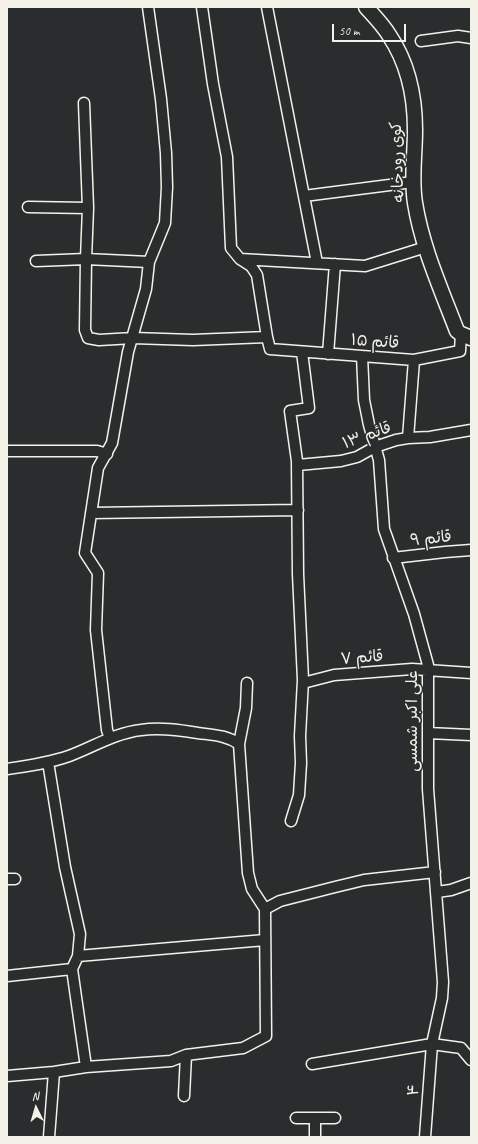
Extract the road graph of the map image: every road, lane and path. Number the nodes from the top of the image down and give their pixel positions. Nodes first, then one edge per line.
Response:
1 (148, 7) edge
2 (202, 7) edge
3 (267, 7) edge
4 (366, 7) edge
5 (471, 38) edge
6 (421, 41) dead end
7 (84, 103) dead end
8 (413, 182) junction
9 (304, 196) junction
10 (28, 207) dead end
11 (88, 208) junction
12 (426, 247) junction
13 (86, 259) junction
14 (240, 259) junction
15 (36, 261) dead end
16 (149, 262) junction
17 (317, 263) junction
18 (335, 264) junction
19 (466, 336) edge
20 (267, 337) junction
21 (133, 338) junction
22 (302, 352) junction
23 (328, 354) junction
24 (362, 356) junction
25 (414, 360) junction
26 (471, 430) edge
27 (408, 438) junction
28 (375, 447) junction
29 (7, 451) edge
30 (107, 454) junction
31 (298, 465) junction
32 (298, 510) junction
33 (92, 513) junction
34 (471, 550) edge
35 (394, 558) junction
36 (428, 669) junction
37 (471, 673) edge
38 (247, 683) dead end
39 (303, 683) junction
40 (428, 734) junction
41 (471, 735) edge
42 (110, 738) junction
43 (238, 744) junction
44 (48, 762) junction
45 (7, 769) edge
46 (291, 820) dead end
47 (435, 872) junction
48 (471, 883) edge
49 (436, 892) junction
50 (265, 909) junction
51 (265, 940) junction
52 (78, 956) junction
53 (72, 969) junction
54 (7, 976) edge
55 (432, 1044) junction
56 (186, 1055) junction
57 (471, 1060) edge
58 (312, 1064) dead end
59 (86, 1067) junction
60 (54, 1072) junction
61 (7, 1076) edge
62 (184, 1096) dead end
63 (296, 1118) dead end
64 (315, 1118) junction
65 (334, 1118) dead end
66 (49, 1137) edge
67 (315, 1137) edge
68 (425, 1137) edge

1 - 16 street
2 - 14 street
3 - 9 street
4 - 8 street, کوی رودخانه
5 - 6 street
7 - 11 street
8 - 9 street
8 - 12 street, کوی رودخانه
9 - 17 street
10 - 11 street
11 - 13 street
12 - 18 street
12 - 19 street, کوی رودخانه
13 - 15 street
13 - 16 street
13 - 21 street
14 - 17 street
14 - 20 street
16 - 21 street
17 - 18 street
18 - 23 street
19 - 25 street, قائم ۱۵
20 - 21 street
20 - 22 street, قائم ۱۵
21 - 30 street
22 - 23 street, قائم ۱۵
22 - 31 street
23 - 24 street, قائم ۱۵
24 - 25 street, قائم ۱۵
24 - 28 street, علی اکبر شمسی
25 - 27 street
26 - 27 street, قائم ۱۳
27 - 28 street, قائم ۱۳
28 - 31 street, قائم ۱۳
28 - 35 street, علی اکبر شمسی
29 - 30 street
30 - 33 street
31 - 32 street
32 - 33 street
32 - 39 street
33 - 42 street
34 - 35 street, قائم ۹
35 - 36 street, علی اکبر شمسی
36 - 37 street, قائم ۷
36 - 39 street, قائم ۷
36 - 40 street, علی اکبر شمسی
38 - 43 street
39 - 46 street
40 - 41 street
40 - 47 street, علی اکبر شمسی
42 - 43 street
42 - 44 street
43 - 50 street
44 - 45 street
44 - 52 street
47 - 49 street, علی اکبر شمسی
47 - 50 street
48 - 49 street
49 - 55 street, علی اکبر شمسی
50 - 51 street
51 - 52 street
51 - 56 street
52 - 53 street
53 - 54 street
53 - 59 street
55 - 57 street
55 - 58 street
55 - 68 street, ۴
56 - 59 street
56 - 62 street
59 - 60 street
60 - 61 street
60 - 66 street
63 - 64 street
64 - 65 street
64 - 67 street

